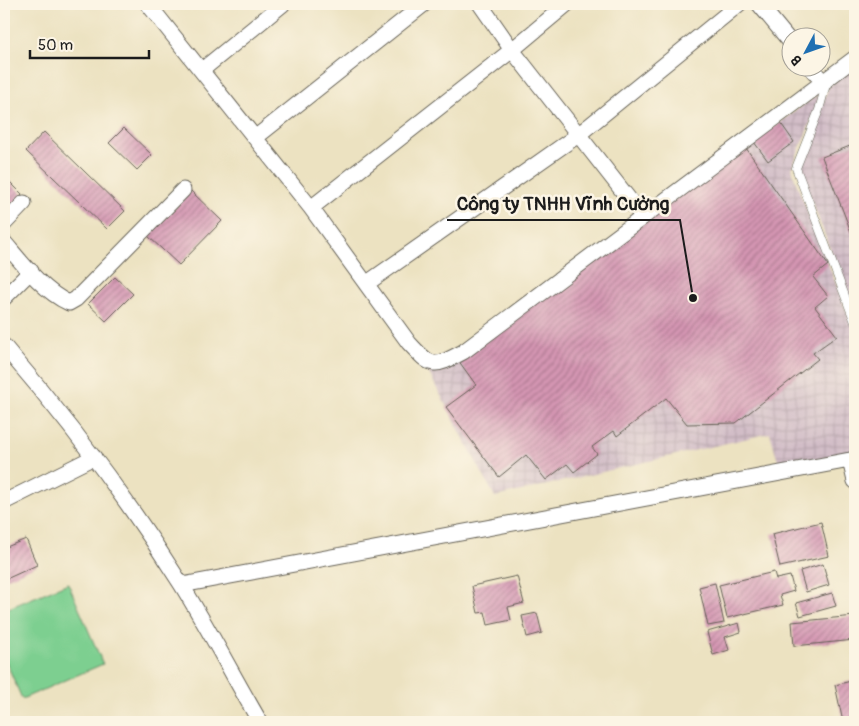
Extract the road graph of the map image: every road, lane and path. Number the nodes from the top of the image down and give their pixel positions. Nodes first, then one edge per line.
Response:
1 (148, 4) edge
2 (283, 4) edge
3 (424, 4) edge
4 (480, 4) edge
5 (567, 4) edge
6 (739, 4) edge
7 (758, 4) edge
8 (782, 32) edge
9 (512, 50) junction
10 (855, 58) edge
11 (202, 70) junction
12 (822, 78) edge
13 (826, 82) junction
14 (578, 135) junction
15 (256, 138) junction
16 (183, 190) dead end
17 (24, 203) dead end
18 (311, 208) junction
19 (643, 217) junction
20 (4, 224) edge
21 (4, 242) edge
22 (31, 271) junction
23 (366, 284) junction
24 (4, 298) edge
25 (855, 322) edge
26 (4, 346) edge
27 (94, 457) junction
28 (852, 460) edge
29 (855, 481) edge
30 (4, 502) edge
31 (182, 585) junction
32 (260, 722) edge

1 - 11 street
2 - 11 street
3 - 15 street
4 - 9 street
5 - 9 street
6 - 14 street
7 - 8 street
9 - 14 street
9 - 18 street
10 - 13 street
11 - 15 street
12 - 13 street
13 - 19 street
13 - 25 lane
14 - 19 street
14 - 23 street
15 - 18 street
16 - 22 street
17 - 20 street
18 - 23 street
19 - 23 street
21 - 22 street
22 - 24 street
26 - 27 street
27 - 30 street
27 - 31 street
28 - 29 street
28 - 31 street
31 - 32 street

